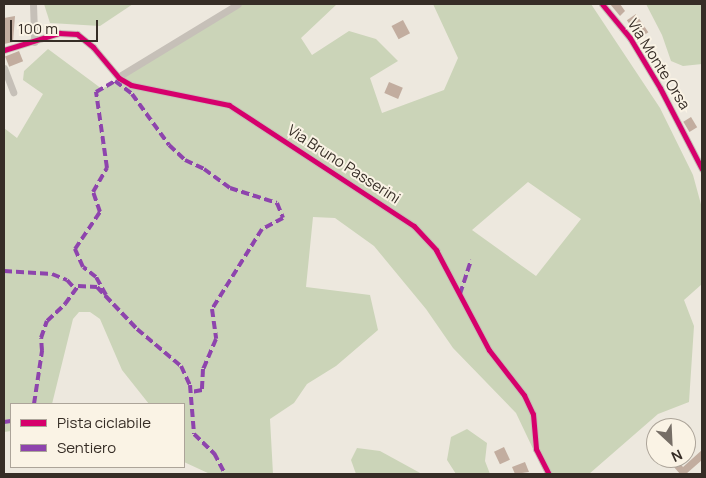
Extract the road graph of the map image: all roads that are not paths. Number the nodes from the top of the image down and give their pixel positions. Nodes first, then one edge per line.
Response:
1 (33, 4) edge
2 (238, 4) edge
3 (602, 4) edge
4 (34, 42) junction
5 (4, 50) edge
6 (4, 68) edge
7 (118, 77) junction
8 (13, 92) dead end
9 (702, 168) edge
10 (549, 474) edge

1 - 4 street
2 - 7 street
3 - 9 street, Via Monte Orsa
4 - 5 street, Via Bruno Passerini
4 - 7 street, Via Bruno Passerini
6 - 8 street
7 - 10 street, Via Bruno Passerini

